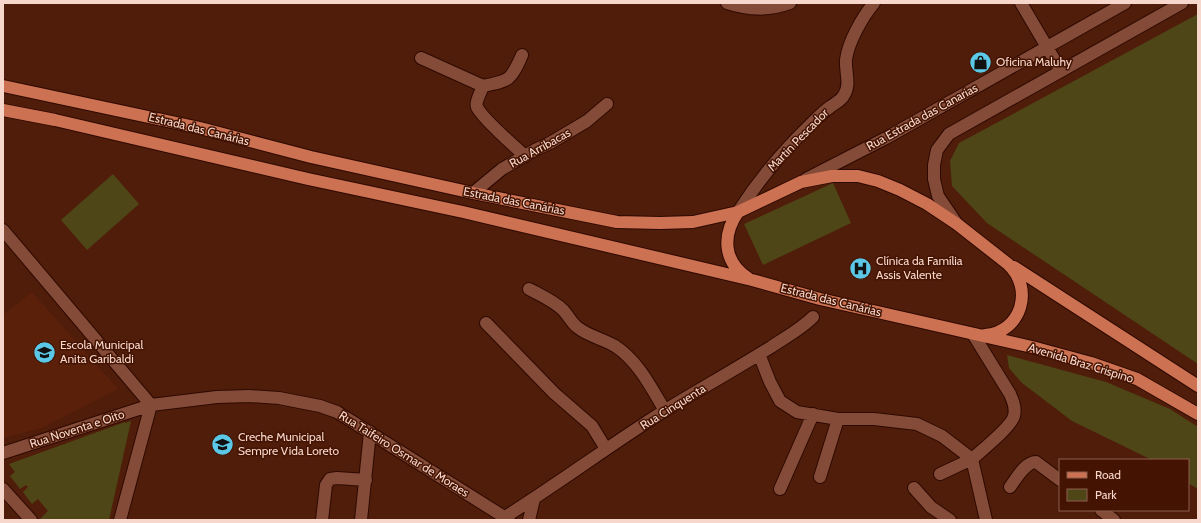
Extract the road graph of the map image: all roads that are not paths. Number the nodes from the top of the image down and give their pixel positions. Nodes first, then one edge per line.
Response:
1 (727, 3) edge
2 (790, 3) edge
3 (1021, 3) edge
4 (1125, 3) edge
5 (1182, 3) edge
6 (870, 5) edge
7 (1047, 46) junction
8 (522, 55) dead end
9 (421, 58) dead end
10 (1061, 71) junction
11 (3, 86) edge
12 (483, 86) junction
13 (607, 104) dead end
14 (3, 110) edge
15 (525, 156) junction
16 (311, 157) junction
17 (308, 179) junction
18 (801, 182) junction
19 (473, 193) junction
20 (738, 212) junction
21 (957, 224) junction
22 (3, 230) edge
23 (1004, 261) junction
24 (752, 280) junction
25 (529, 289) dead end
26 (813, 317) dead end
27 (486, 323) dead end
28 (977, 334) junction
29 (759, 354) junction
30 (1198, 386) edge
31 (151, 405) junction
32 (665, 411) junction
33 (813, 414) junction
34 (1198, 414) edge
35 (838, 419) junction
36 (370, 432) junction
37 (606, 449) junction
38 (3, 453) edge
39 (972, 459) junction
40 (940, 474) dead end
41 (820, 477) dead end
42 (1059, 479) edge
43 (366, 480) junction
44 (1010, 487) dead end
45 (914, 488) dead end
46 (3, 489) edge
47 (780, 489) dead end
48 (534, 499) junction
49 (1101, 511) edge
50 (507, 519) edge
51 (31, 520) edge
52 (120, 520) edge
53 (322, 520) edge
54 (361, 520) edge
55 (529, 520) edge
56 (950, 520) edge
57 (986, 520) edge
58 (1114, 520) edge

1 - 2 street
3 - 7 street
4 - 7 street, Rua Estrada das Canarias
5 - 10 street
6 - 20 street, Martin Pescador
7 - 10 street
7 - 18 street, Rua Estrada das Canarias
8 - 12 street
9 - 12 street
10 - 21 street
11 - 16 main road, Estrada das Canárias
12 - 15 street
13 - 15 street, Rua Arribacas
14 - 17 main road, Estrada das Canárias
15 - 19 street, Rua Arribacas
16 - 17 main road
16 - 19 main road, Estrada das Canárias
17 - 24 main road, Estrada das Canárias
18 - 20 main road, Estrada das Canárias
18 - 21 main road, Estrada das Canárias
19 - 20 main road, Estrada das Canárias
20 - 24 main road
21 - 23 main road, Estrada das Canárias
22 - 31 street
23 - 28 main road
23 - 30 main road
24 - 28 main road, Estrada das Canárias
25 - 32 street
26 - 29 street, Rua Cinquenta
27 - 37 street
28 - 34 main road, Avenida Braz Crispino
28 - 39 street
29 - 32 street, Rua Cinquenta
29 - 33 street
31 - 36 street, Rua Taifeiro Osmar de Moraes
31 - 38 street, Rua Noventa e Oito
31 - 52 street
32 - 37 street, Rua Cinquenta
33 - 35 street
33 - 47 street
35 - 39 street
35 - 41 street
36 - 43 street
36 - 50 street, Rua Taifeiro Osmar de Moraes
37 - 48 street, Rua Cinquenta
39 - 40 street
39 - 57 street
42 - 44 street
43 - 53 street
43 - 54 street
45 - 56 street
46 - 51 street
48 - 50 street, Rua Cinquenta
48 - 55 street
49 - 58 street

